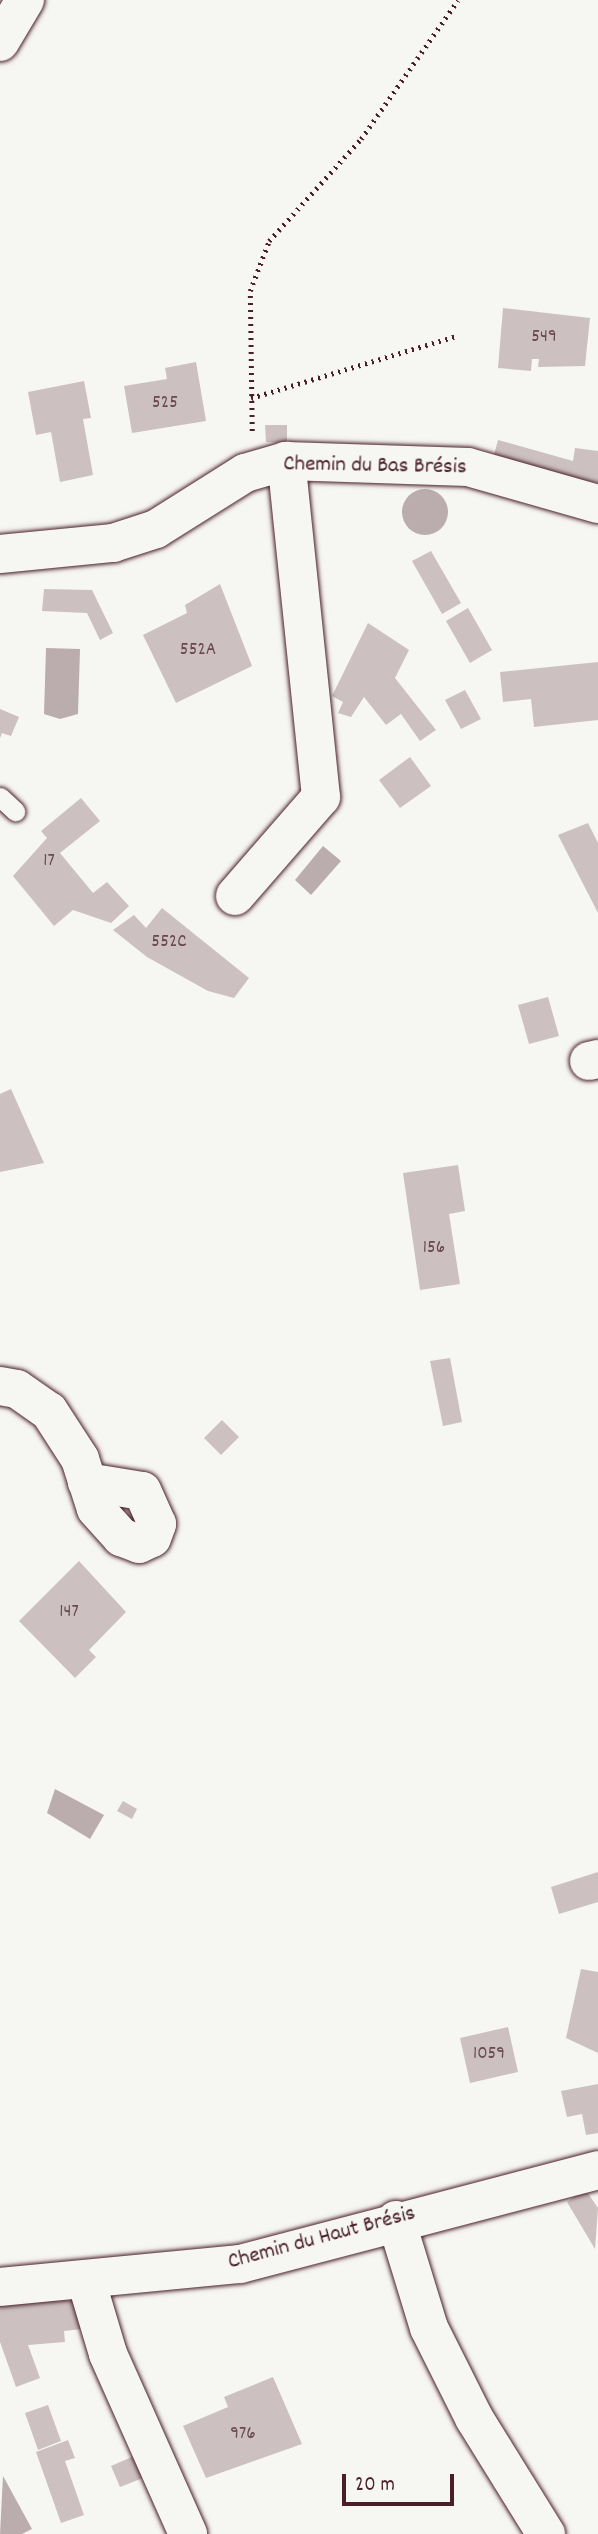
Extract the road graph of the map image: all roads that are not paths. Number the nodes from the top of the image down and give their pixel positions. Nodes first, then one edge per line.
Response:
1 (25, 0) edge
2 (0, 42) edge
3 (286, 461) junction
4 (598, 504) edge
5 (0, 554) edge
6 (0, 797) edge
7 (15, 811) dead end
8 (235, 896) dead end
9 (0, 1386) edge
10 (87, 1482) dead end
11 (598, 2170) edge
12 (397, 2220) junction
13 (86, 2280) junction
14 (0, 2287) edge
15 (188, 2534) edge
16 (546, 2534) edge

1 - 2 street
3 - 4 street, Chemin du Bas Brésis
3 - 5 street, Chemin du Bas Brésis
3 - 8 street
6 - 7 lane
9 - 10 street
11 - 12 street, Chemin du Haut Brésis
12 - 13 street, Chemin du Haut Brésis
12 - 16 street
13 - 14 street, Chemin du Haut Brésis
13 - 15 street

